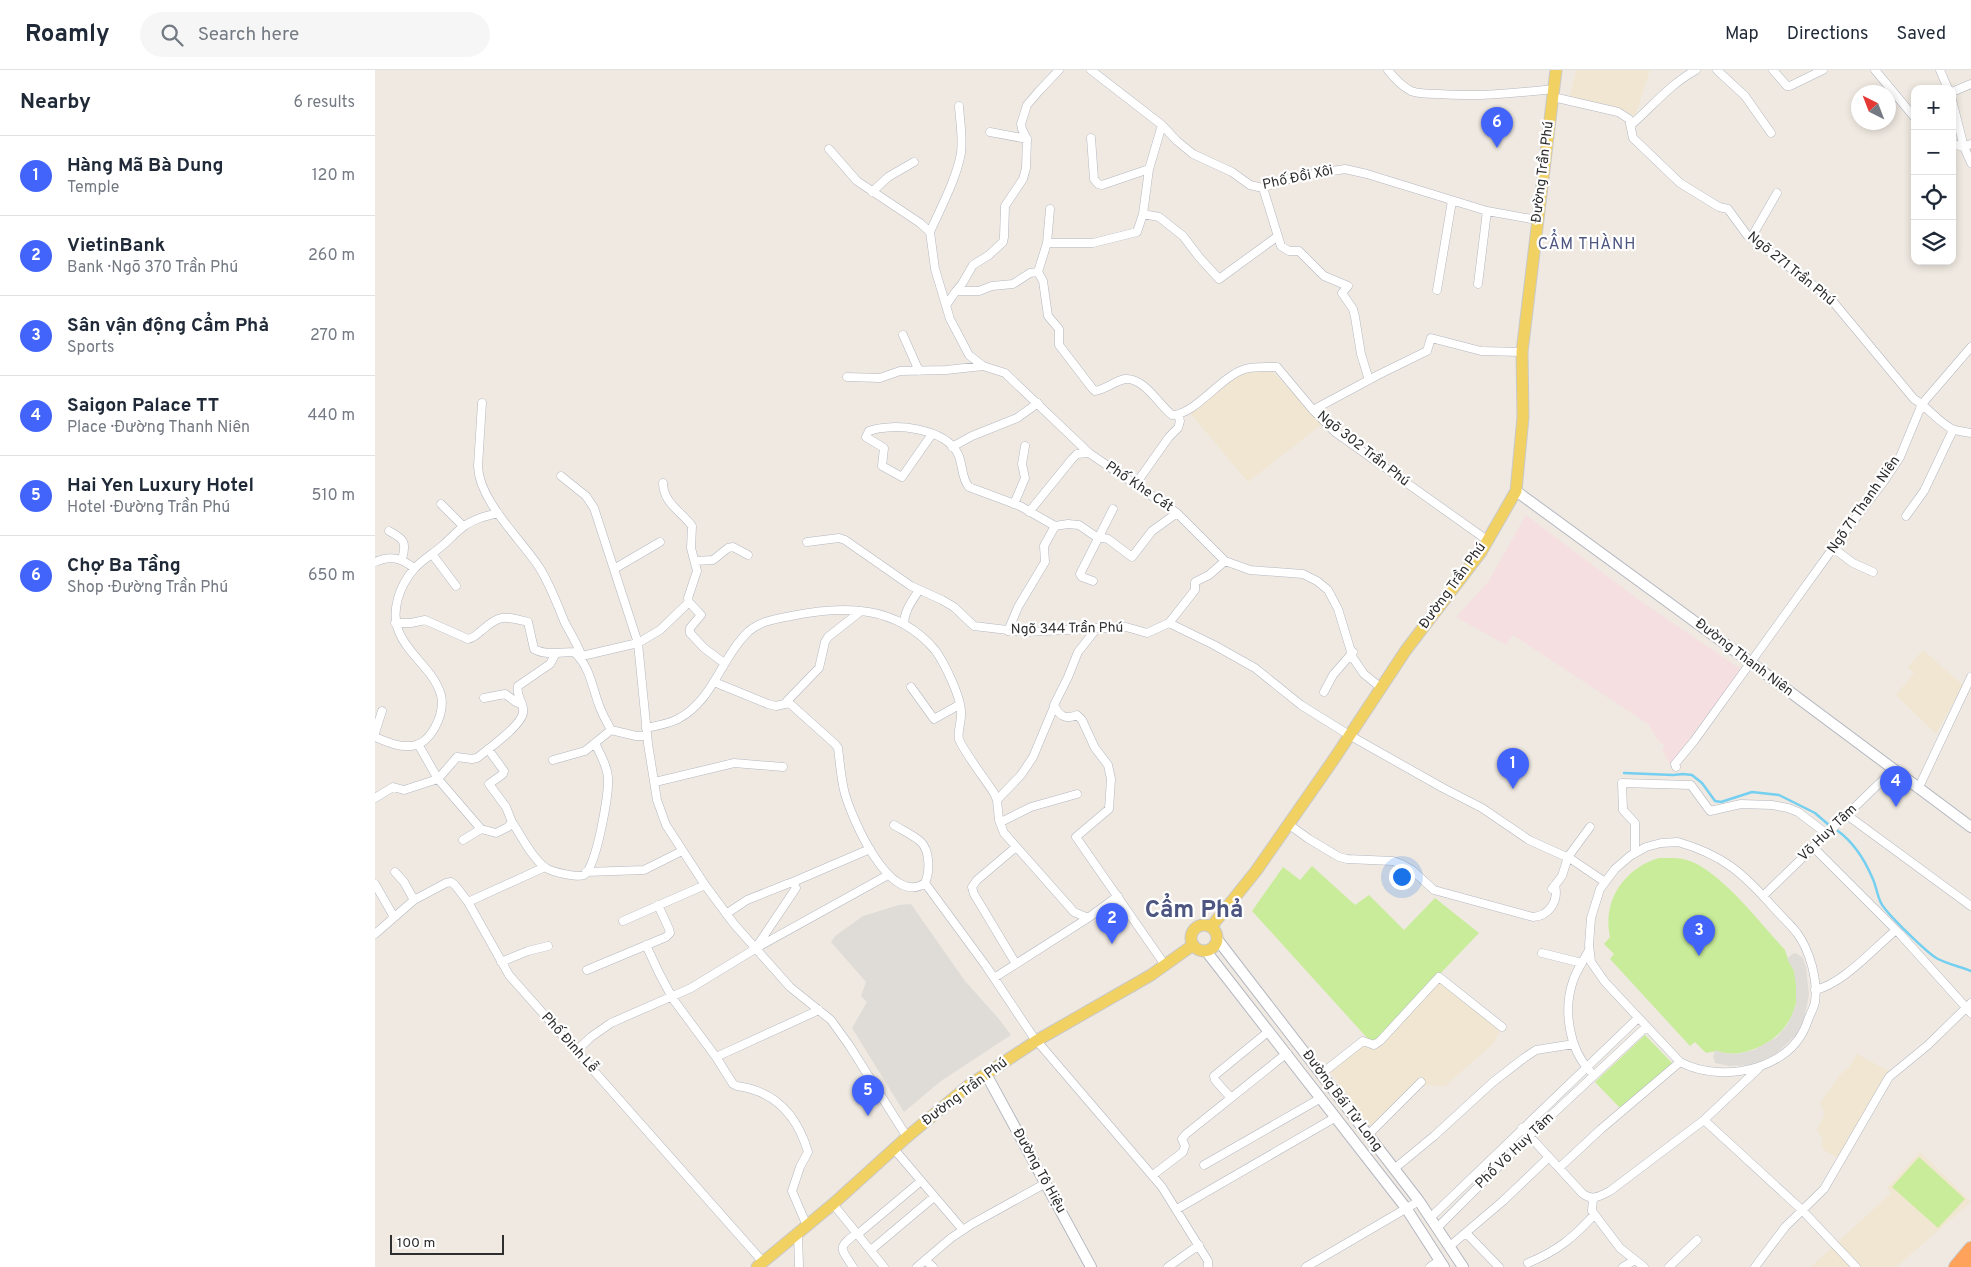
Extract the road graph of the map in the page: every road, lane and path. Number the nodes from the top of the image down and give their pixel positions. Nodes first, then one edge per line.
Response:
1 (1059, 70) edge
2 (1091, 70) edge
3 (1388, 70) edge
4 (1557, 70) edge
5 (1696, 70) edge
6 (1717, 70) edge
7 (1773, 70) edge
8 (1823, 70) edge
9 (1875, 70) edge
10 (1940, 70) edge
11 (1971, 84) edge
12 (1946, 85) edge
13 (1956, 90) edge
14 (1554, 93) junction
15 (959, 106) dead end
16 (1956, 112) edge
17 (1911, 113) edge
18 (1162, 125) junction
19 (1631, 125) junction
20 (990, 132) dead end
21 (1771, 133) dead end
22 (1091, 138) dead end
23 (1027, 139) junction
24 (1968, 146) edge
25 (829, 149) dead end
26 (914, 162) dead end
27 (1971, 163) edge
28 (1149, 169) junction
29 (1263, 188) junction
30 (872, 192) junction
31 (1777, 193) dead end
32 (1452, 201) junction
33 (1050, 209) dead end
34 (1487, 211) junction
35 (1143, 214) junction
36 (1537, 220) junction
37 (930, 232) junction
38 (1278, 236) junction
39 (1751, 238) junction
40 (1047, 243) junction
41 (1039, 272) junction
42 (1478, 284) dead end
43 (1437, 290) dead end
44 (956, 291) junction
45 (947, 304) junction
46 (903, 335) dead end
47 (1971, 347) edge
48 (1522, 352) junction
49 (969, 355) junction
50 (983, 366) junction
51 (963, 369) junction
52 (919, 371) junction
53 (847, 378) dead end
54 (1369, 380) junction
55 (482, 403) dead end
56 (1038, 403) junction
57 (1922, 404) junction
58 (1313, 410) junction
59 (1178, 415) junction
60 (1953, 430) junction
61 (1971, 433) edge
62 (931, 434) junction
63 (952, 446) junction
64 (1025, 446) dead end
65 (1089, 453) junction
66 (561, 476) dead end
67 (663, 483) dead end
68 (1135, 485) junction
69 (1516, 491) junction
70 (441, 504) dead end
71 (1014, 504) junction
72 (1113, 509) dead end
73 (1029, 512) junction
74 (498, 513) junction
75 (1177, 513) junction
76 (1906, 516) dead end
77 (463, 526) junction
78 (1055, 526) junction
79 (389, 532) dead end
80 (1099, 536) junction
81 (1487, 540) junction
82 (660, 542) dead end
83 (807, 542) dead end
84 (1833, 548) junction
85 (432, 554) junction
86 (748, 555) dead end
87 (402, 559) junction
88 (695, 561) junction
89 (1225, 561) junction
90 (375, 562) edge
91 (414, 568) junction
92 (614, 569) junction
93 (1873, 572) dead end
94 (1093, 581) dead end
95 (456, 586) dead end
96 (919, 590) junction
97 (689, 602) junction
98 (861, 611) junction
99 (395, 623) junction
100 (1169, 623) junction
101 (905, 624) junction
102 (1097, 628) junction
103 (1008, 631) junction
104 (638, 643) junction
105 (1353, 652) junction
106 (556, 653) junction
107 (582, 656) junction
108 (1750, 662) junction
109 (724, 663) junction
110 (586, 666) junction
111 (1971, 677) edge
112 (714, 682) junction
113 (911, 687) dead end
114 (1380, 687) junction
115 (1324, 692) dead end
116 (484, 698) dead end
117 (789, 703) junction
118 (521, 704) junction
119 (959, 704) junction
120 (1054, 707) junction
121 (383, 711) dead end
122 (611, 730) junction
123 (646, 732) junction
124 (375, 733) edge
125 (1349, 735) junction
126 (375, 737) edge
127 (595, 743) junction
128 (419, 744) junction
129 (488, 749) junction
130 (553, 760) dead end
131 (783, 767) dead end
132 (1676, 767) dead end
133 (1893, 770) junction
134 (438, 778) junction
135 (655, 782) junction
136 (1918, 789) junction
137 (1077, 794) dead end
138 (375, 798) edge
139 (997, 800) junction
140 (1847, 815) junction
141 (512, 822) junction
142 (1001, 822) junction
143 (1288, 824) junction
144 (894, 825) dead end
145 (1591, 827) dead end
146 (1971, 827) edge
147 (481, 829) junction
148 (1827, 834) junction
149 (463, 840) dead end
150 (1016, 847) junction
151 (1813, 847) junction
152 (870, 849) junction
153 (682, 851) junction
154 (1635, 852) junction
155 (1568, 858) junction
156 (545, 868) junction
157 (395, 872) dead end
158 (581, 874) junction
159 (888, 875) junction
160 (793, 882) junction
161 (1605, 882) junction
162 (925, 883) junction
163 (375, 884) edge
164 (705, 885) junction
165 (1118, 896) junction
166 (1763, 896) junction
167 (414, 900) junction
168 (468, 902) junction
169 (658, 906) junction
170 (1971, 906) edge
171 (726, 914) junction
172 (394, 917) junction
173 (1088, 918) junction
174 (623, 921) dead end
175 (1211, 926) junction
176 (1895, 930) junction
177 (375, 934) edge
178 (1217, 939) junction
179 (646, 944) junction
180 (1193, 945) junction
181 (547, 946) dead end
182 (755, 949) junction
183 (1589, 950) junction
184 (1206, 951) junction
185 (1542, 953) dead end
186 (501, 962) junction
187 (1582, 963) junction
188 (1017, 964) junction
189 (1165, 965) junction
190 (587, 970) dead end
191 (994, 978) junction
192 (1815, 990) junction
193 (672, 997) junction
194 (1968, 1005) edge
195 (819, 1010) junction
196 (1971, 1013) edge
197 (1638, 1018) junction
198 (1281, 1020) junction
199 (1501, 1027) dead end
200 (1646, 1027) junction
201 (1269, 1031) junction
202 (1037, 1041) junction
203 (1574, 1044) junction
204 (576, 1051) junction
205 (1287, 1054) junction
206 (716, 1057) junction
207 (1680, 1062) junction
208 (1760, 1066) junction
209 (1587, 1067) junction
210 (986, 1074) junction
211 (1321, 1074) junction
212 (1594, 1076) junction
213 (1421, 1082) dead end
214 (1231, 1098) junction
215 (1321, 1098) junction
216 (1353, 1116) junction
217 (1335, 1117) junction
218 (1704, 1120) junction
219 (1343, 1126) junction
220 (1522, 1128) junction
221 (1368, 1135) junction
222 (1529, 1136) junction
223 (907, 1137) junction
224 (894, 1149) junction
225 (1549, 1157) junction
226 (1204, 1165) dead end
227 (1559, 1168) junction
228 (1394, 1169) junction
229 (1153, 1175) junction
230 (921, 1181) junction
231 (1046, 1183) junction
232 (934, 1197) junction
233 (1593, 1198) junction
234 (1419, 1201) junction
235 (833, 1204) junction
236 (1406, 1208) junction
237 (1177, 1209) junction
238 (1802, 1210) junction
239 (1594, 1215) junction
240 (1430, 1218) junction
241 (1419, 1228) junction
242 (1437, 1228) junction
243 (803, 1229) junction
244 (963, 1230) junction
245 (1466, 1233) junction
246 (858, 1234) junction
247 (1425, 1237) junction
248 (1697, 1240) dead end
249 (1199, 1245) junction
250 (1450, 1246) junction
251 (1971, 1249) edge
252 (871, 1250) junction
253 (925, 1260) junction
254 (1635, 1260) junction
255 (1528, 1263) dead end
256 (760, 1264) edge
257 (1442, 1264) edge
258 (799, 1267) edge
259 (853, 1267) edge
260 (884, 1267) edge
261 (917, 1267) edge
262 (933, 1267) edge
263 (1091, 1267) edge
264 (1168, 1267) edge
265 (1208, 1267) edge
266 (1306, 1267) edge
267 (1430, 1267) edge
268 (1463, 1267) edge
269 (1499, 1267) edge
270 (1623, 1267) edge
271 (1644, 1267) edge
272 (1669, 1267) edge
273 (1755, 1267) edge
274 (1856, 1267) edge
275 (1956, 1267) edge

1 - 23 street
2 - 18 street, Phố Đồi Xôi
3 - 14 street, Ngõ 271 Trần Phú
4 - 14 main road, Đường Trần Phú
5 - 19 street
6 - 21 street
7 - 8 street
9 - 17 street
10 - 12 street
11 - 13 street
14 - 19 street, Ngõ 271 Trần Phú
14 - 36 main road, Đường Trần Phú
15 - 37 street
16 - 24 street
18 - 28 street
18 - 29 street, Phố Đồi Xôi
19 - 39 street, Ngõ 271 Trần Phú
20 - 23 street
22 - 28 street
23 - 44 street
24 - 27 street
25 - 30 street
26 - 30 street
28 - 35 street
29 - 32 street, Phố Đồi Xôi
29 - 38 street
30 - 37 street
31 - 39 street
32 - 34 street, Phố Đồi Xôi
32 - 43 street
33 - 40 street
34 - 36 street, Phố Đồi Xôi
34 - 42 street
35 - 38 street
35 - 40 street
36 - 48 main road, Đường Trần Phú
37 - 45 street
38 - 54 street
39 - 57 street, Ngõ 271 Trần Phú
40 - 41 street
41 - 44 street
41 - 59 street
44 - 45 street
45 - 49 street
46 - 52 street
47 - 57 street, Ngõ 71 Thanh Niên
48 - 54 street
48 - 69 main road, Đường Trần Phú
49 - 50 street
49 - 51 street
50 - 51 street, Phố Khe Cát
50 - 56 street, Phố Khe Cát
51 - 52 street, Phố Khe Cát
52 - 53 street, Phố Khe Cát
54 - 58 street
55 - 74 street
56 - 63 street
56 - 65 street, Phố Khe Cát
57 - 60 street, Ngõ 271 Trần Phú
57 - 84 street, Ngõ 71 Thanh Niên
58 - 59 street, Ngõ 302 Trần Phú
58 - 81 street, Ngõ 302 Trần Phú
59 - 68 street
60 - 61 street, Ngõ 271 Trần Phú
60 - 76 street
62 - 62 street
62 - 63 street
63 - 71 street
64 - 71 street
65 - 68 street, Phố Khe Cát
65 - 73 street
66 - 92 street
67 - 88 street
68 - 75 street, Phố Khe Cát
69 - 81 main road, Đường Trần Phú
69 - 108 street, Đường Thanh Niên
70 - 77 street
71 - 73 street
72 - 80 street
73 - 78 street
74 - 77 street
74 - 107 street
75 - 80 street
75 - 89 street, Phố Khe Cát
77 - 85 street
78 - 80 street
78 - 103 street
79 - 87 street
80 - 94 street
81 - 114 main road, Đường Trần Phú
82 - 92 street
83 - 96 street, Ngõ 344 Trần Phú
84 - 93 street
84 - 108 street, Ngõ 71 Thanh Niên
85 - 91 street
85 - 95 street
86 - 88 street
87 - 90 street
87 - 91 street
88 - 97 street
89 - 100 street
89 - 105 street, Phố Khe Cát
91 - 99 street
92 - 104 street
96 - 101 street
96 - 103 street, Ngõ 344 Trần Phú
97 - 104 street
97 - 109 street
98 - 101 street
98 - 109 street
98 - 117 street
99 - 106 street
99 - 128 street
100 - 102 street, Ngõ 344 Trần Phú
100 - 125 street
101 - 119 street
102 - 103 street, Ngõ 344 Trần Phú
102 - 120 street
104 - 107 street
104 - 123 street
105 - 114 street, Phố Khe Cát
105 - 115 street
106 - 110 street
106 - 118 street
107 - 110 street
108 - 132 street, Ngõ 71 Thanh Niên
108 - 133 street, Đường Thanh Niên
109 - 112 street
110 - 122 street
111 - 136 street
112 - 117 street
112 - 123 street
113 - 119 street
114 - 125 main road, Đường Trần Phú
116 - 118 street
117 - 152 street
118 - 129 street
119 - 139 street
120 - 139 street
120 - 165 street
121 - 124 street
122 - 123 street
122 - 127 street
123 - 135 street
125 - 143 main road, Đường Trần Phú
125 - 155 street
126 - 128 street
127 - 130 street
127 - 158 street
128 - 134 street
129 - 134 street
129 - 141 street
131 - 135 street
133 - 136 street, Đường Thanh Niên
133 - 140 street, Võ Huy Tâm
134 - 138 street
134 - 147 street
135 - 153 street
136 - 146 street, Đường Thanh Niên
137 - 142 street
139 - 142 street
140 - 148 street, Võ Huy Tâm
140 - 170 street
141 - 147 street
141 - 156 street
142 - 150 street
143 - 155 street
143 - 175 main road, Đường Trần Phú
144 - 162 street
145 - 155 street
147 - 149 street
148 - 151 street, Võ Huy Tâm
148 - 154 street
150 - 173 street
150 - 188 street
151 - 166 street, Võ Huy Tâm
151 - 176 street
152 - 159 street
152 - 160 street
153 - 158 street
153 - 164 street
154 - 161 street
154 - 166 street
155 - 161 street
156 - 158 street
156 - 168 street
157 - 167 street
159 - 162 street
159 - 182 street
160 - 171 street
160 - 182 street
161 - 183 street
162 - 191 street
163 - 172 street
164 - 169 street
164 - 171 street
165 - 173 street
165 - 189 street
166 - 192 street
167 - 168 street, Phố Đinh Lễ
167 - 172 street, Phố Đinh Lễ
168 - 186 street, Phố Đinh Lễ
169 - 174 street
169 - 179 street
171 - 182 street
172 - 177 street, Phố Đinh Lễ
173 - 188 street
175 - 178 main road
175 - 180 main road
176 - 192 street
176 - 194 street
178 - 184 main road
178 - 198 street, Đường Bái Tử Long
179 - 190 street
179 - 193 street
180 - 184 main road
180 - 189 main road, Đường Trần Phú
181 - 186 street
182 - 193 street
182 - 195 street
183 - 187 street
183 - 197 street
184 - 201 street, Đường Bái Tử Long
185 - 187 street
186 - 204 street, Phố Đinh Lễ
187 - 203 street
188 - 191 street
189 - 202 main road, Đường Trần Phú
191 - 202 street
192 - 208 street
193 - 204 street
193 - 206 street
194 - 196 street
194 - 238 street
195 - 206 street
195 - 223 street
197 - 200 street
197 - 209 street, Phố Võ Huy Tâm
198 - 201 street
198 - 211 street, Đường Bái Tử Long
199 - 211 street
200 - 207 street
200 - 212 street, Phố Võ Huy Tâm
201 - 205 street, Đường Bái Tử Long
201 - 214 street
202 - 210 main road, Đường Trần Phú
202 - 229 street
203 - 209 street
203 - 228 street
204 - 256 street, Phố Đinh Lễ
205 - 214 street
205 - 215 street, Đường Bái Tử Long
206 - 243 street
207 - 208 street
207 - 227 street
208 - 218 street
209 - 212 street
209 - 220 street, Phố Võ Huy Tâm
210 - 223 main road, Đường Trần Phú
210 - 231 street, Đường Tô Hiệu
211 - 216 street, Đường Bái Tử Long
212 - 222 street, Phố Võ Huy Tâm
213 - 221 street
214 - 229 street
215 - 217 street, Đường Bái Tử Long
215 - 226 street
216 - 219 street
216 - 221 street, Đường Bái Tử Long
217 - 219 street, Đường Bái Tử Long
217 - 237 street
218 - 233 street
218 - 238 street
219 - 236 street, Đường Bái Tử Long
220 - 222 street
220 - 240 street, Phố Võ Huy Tâm
221 - 228 street, Đường Bái Tử Long
222 - 225 street
222 - 242 street, Phố Võ Huy Tâm
223 - 224 main road, Đường Trần Phú
224 - 230 street
224 - 235 main road, Đường Trần Phú
225 - 227 street
225 - 245 street
227 - 233 street
228 - 234 street, Đường Bái Tử Long
229 - 237 street
230 - 232 street
230 - 246 street
231 - 244 street
231 - 263 street, Đường Tô Hiệu
232 - 244 street
232 - 252 street
233 - 239 street
234 - 236 street
234 - 240 street, Đường Bái Tử Long
235 - 243 main road, Đường Trần Phú
235 - 246 street
236 - 241 street, Đường Bái Tử Long
236 - 266 street
237 - 249 street
238 - 273 street
238 - 274 street
239 - 254 street
239 - 255 street
240 - 241 street
240 - 242 street, Đường Bái Tử Long
241 - 247 street, Đường Bái Tử Long
242 - 247 street
242 - 250 street, Đường Bái Tử Long
243 - 256 main road, Đường Trần Phú
243 - 258 street
244 - 253 street
245 - 250 street
245 - 269 street
246 - 252 street
246 - 259 street
247 - 257 street, Đường Bái Tử Long
248 - 272 street
249 - 264 street
249 - 265 street
250 - 268 street, Đường Bái Tử Long
251 - 275 highway
252 - 260 street
253 - 261 street
253 - 262 street
254 - 270 street
254 - 271 street
257 - 267 street

